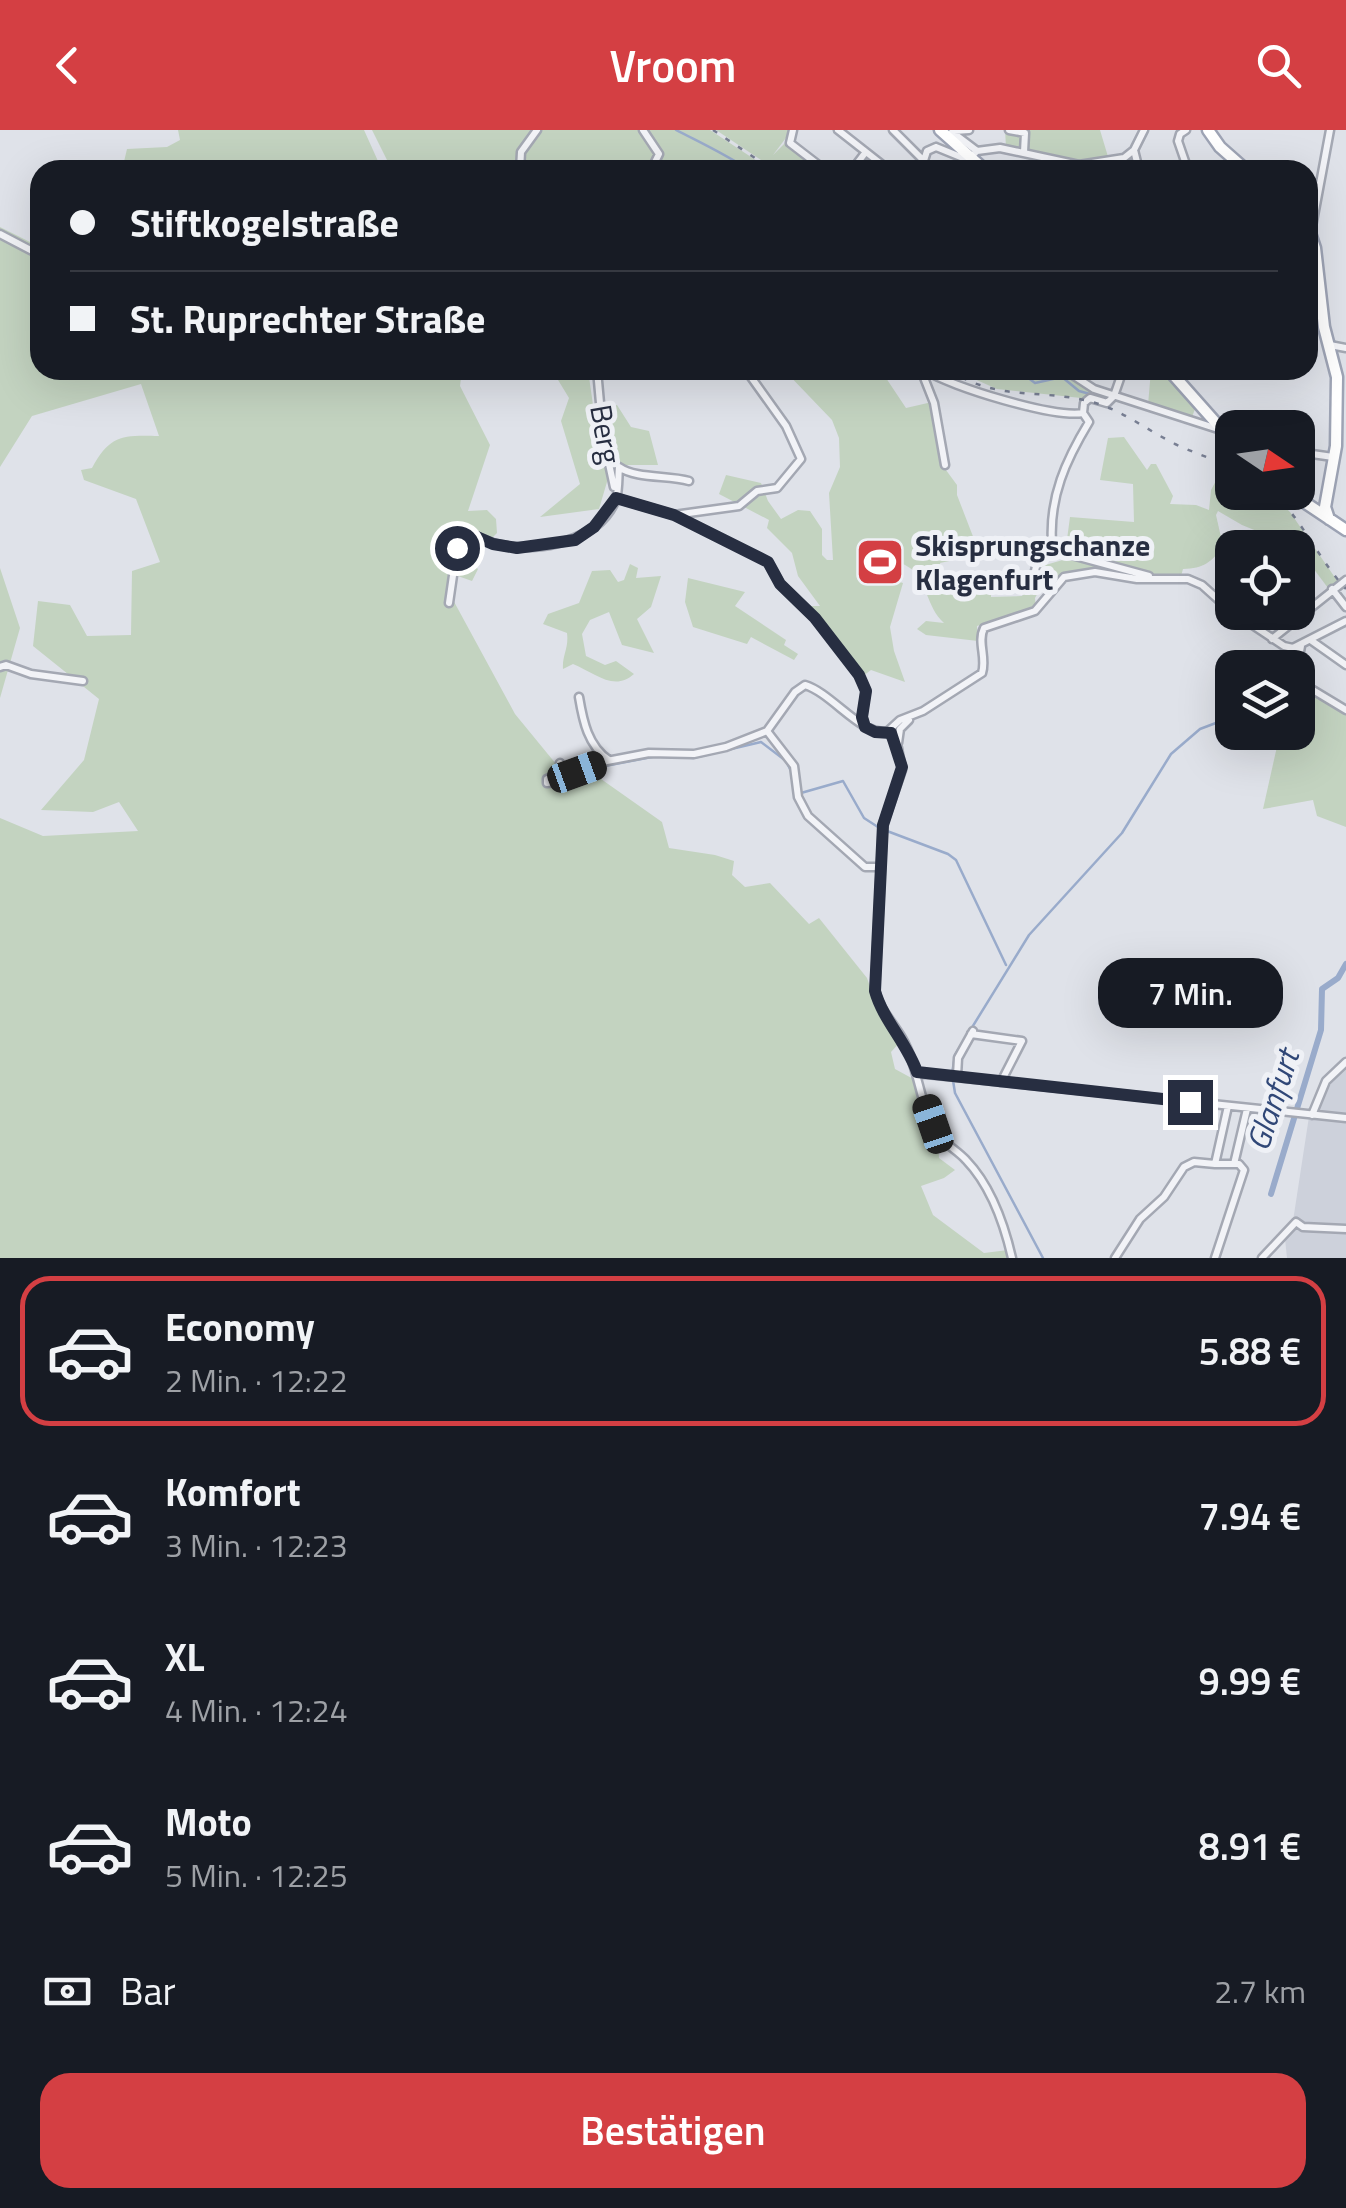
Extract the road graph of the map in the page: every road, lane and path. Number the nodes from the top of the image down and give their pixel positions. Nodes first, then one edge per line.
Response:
1 (537, 130) edge
2 (643, 130) edge
3 (793, 130) edge
4 (893, 130) edge
5 (970, 130) edge
6 (1009, 130) edge
7 (1144, 130) edge
8 (1186, 130) edge
9 (1208, 130) edge
10 (1330, 130) edge
11 (839, 131) edge
12 (947, 131) edge
13 (936, 147) junction
14 (1134, 150) junction
15 (1024, 152) junction
16 (865, 153) junction
17 (974, 154) junction
18 (521, 160) edge
19 (656, 160) edge
20 (812, 160) edge
21 (860, 160) edge
22 (875, 160) edge
23 (923, 160) edge
24 (924, 160) edge
25 (964, 160) edge
26 (978, 160) edge
27 (1044, 160) edge
28 (1114, 160) edge
29 (1136, 160) edge
30 (1185, 160) edge
31 (1234, 160) edge
32 (1318, 187) edge
33 (0, 234) edge
34 (30, 250) edge
35 (1318, 269) edge
36 (1330, 345) junction
37 (1346, 348) edge
38 (599, 380) edge
39 (753, 380) edge
40 (926, 380) edge
41 (947, 380) edge
42 (1078, 380) edge
43 (1120, 380) edge
44 (1176, 380) edge
45 (1114, 396) junction
46 (1083, 413) junction
47 (1215, 425) edge
48 (1215, 429) edge
49 (1340, 448) edge
50 (1315, 450) edge
51 (945, 465) dead end
52 (689, 481) dead end
53 (616, 498) junction
54 (1315, 502) edge
55 (1323, 505) junction
56 (674, 515) junction
57 (1346, 530) edge
58 (1053, 548) junction
59 (1034, 575) dead end
60 (1160, 578) junction
61 (1346, 580) edge
62 (1332, 589) junction
63 (1215, 597) edge
64 (449, 603) dead end
65 (1346, 607) edge
66 (1345, 623) edge
67 (1260, 630) edge
68 (1272, 638) junction
69 (1312, 641) junction
70 (1300, 646) junction
71 (1299, 650) edge
72 (1346, 665) edge
73 (0, 667) edge
74 (84, 681) dead end
75 (1315, 691) edge
76 (579, 697) dead end
77 (1346, 710) edge
78 (914, 716) junction
79 (865, 727) junction
80 (770, 731) junction
81 (888, 731) junction
82 (898, 748) junction
83 (610, 760) junction
84 (560, 763) dead end
85 (881, 867) junction
86 (1346, 1062) edge
87 (917, 1072) junction
88 (954, 1075) junction
89 (1002, 1082) junction
90 (1228, 1106) junction
91 (1247, 1108) junction
92 (1312, 1116) junction
93 (1346, 1118) edge
94 (1215, 1164) junction
95 (1234, 1164) junction
96 (1346, 1229) edge
97 (1012, 1258) edge
98 (1115, 1258) edge
99 (1215, 1258) edge
100 (1262, 1258) edge

1 - 18 street
2 - 19 street
3 - 20 street
4 - 23 street
5 - 12 street
6 - 15 street
7 - 14 street
8 - 30 street
9 - 31 main road
10 - 32 street
11 - 16 street
12 - 13 street
12 - 17 main road
13 - 24 street
13 - 25 street
14 - 28 street
14 - 29 street
15 - 17 street
15 - 27 street
16 - 21 street
16 - 22 street
17 - 26 main road
33 - 34 street
35 - 36 main road
36 - 37 street
36 - 49 main road
38 - 53 street, Berg
39 - 56 street
40 - 51 street
41 - 46 street
42 - 45 street
43 - 45 street
44 - 47 main road
45 - 46 street
45 - 48 street
46 - 58 street
49 - 50 street
49 - 55 main road
52 - 53 street
53 - 56 street
53 - 64 street
54 - 55 main road
55 - 57 main road
56 - 79 street
58 - 59 street
58 - 60 street
60 - 63 street
60 - 78 street
61 - 62 street
62 - 65 street
62 - 68 street
66 - 69 street
67 - 68 street
68 - 70 street
69 - 70 street
69 - 72 street
70 - 71 street
73 - 74 street
75 - 77 street
76 - 83 street
78 - 81 street
78 - 82 street
79 - 80 street
79 - 81 street
80 - 83 street
80 - 85 street
81 - 82 street
82 - 85 street
83 - 84 street
85 - 87 street
86 - 92 street
87 - 88 street
87 - 97 street
88 - 89 street
88 - 89 street
89 - 90 street
90 - 91 street
90 - 94 street
91 - 92 street
91 - 95 street
92 - 93 street
94 - 95 street
94 - 98 street
95 - 99 street
96 - 100 street

